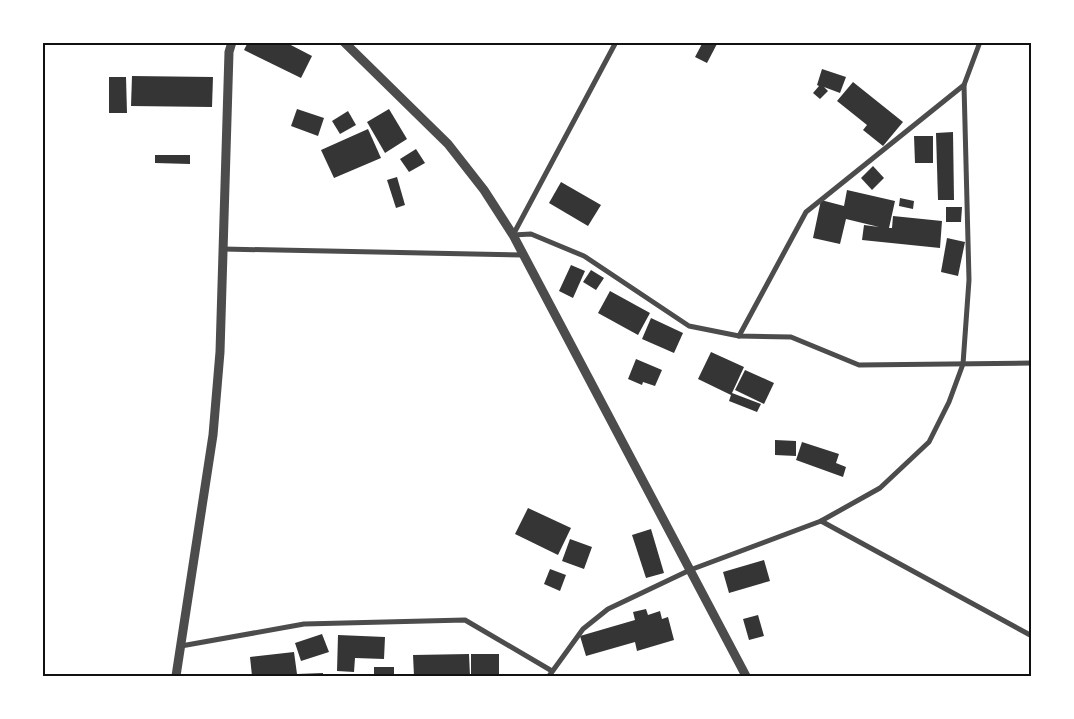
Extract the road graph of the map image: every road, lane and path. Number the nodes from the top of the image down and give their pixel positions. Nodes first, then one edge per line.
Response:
1 (232, 42) edge
2 (344, 42) edge
3 (616, 42) edge
4 (980, 42) edge
5 (964, 85) junction
6 (513, 235) junction
7 (222, 249) junction
8 (525, 255) junction
9 (739, 336) junction
10 (1032, 363) edge
11 (963, 364) junction
12 (822, 521) junction
13 (690, 570) junction
14 (1032, 636) edge
15 (181, 646) junction
16 (552, 671) junction
17 (176, 676) edge
18 (549, 676) edge
19 (746, 676) edge

1 - 7 street
2 - 6 street
3 - 6 street
4 - 5 street
5 - 9 street
5 - 11 street
6 - 8 street
6 - 9 street
7 - 8 street
7 - 15 street
8 - 13 street
9 - 11 street
10 - 11 street
11 - 12 street
12 - 13 street
12 - 14 street
13 - 16 street
13 - 19 street
15 - 16 street
15 - 17 street
16 - 18 street

